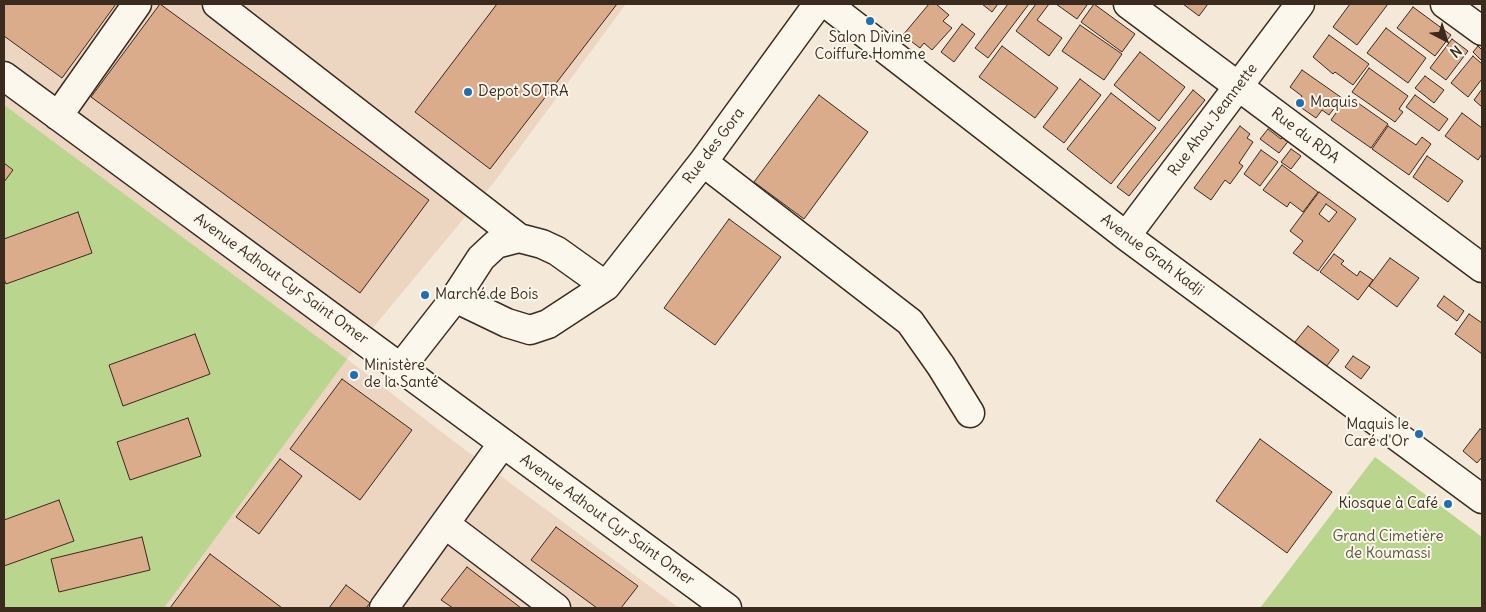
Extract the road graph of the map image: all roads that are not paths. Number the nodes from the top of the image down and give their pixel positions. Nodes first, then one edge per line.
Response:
1 (137, 4) edge
2 (217, 4) edge
3 (818, 4) edge
4 (827, 4) edge
5 (1128, 4) edge
6 (1300, 4) edge
7 (1445, 4) edge
8 (1482, 31) edge
9 (4, 76) edge
10 (1239, 86) junction
11 (58, 116) junction
12 (703, 162) junction
13 (1126, 236) junction
14 (519, 238) junction
15 (1482, 268) edge
16 (606, 286) junction
17 (455, 298) junction
18 (400, 367) junction
19 (970, 413) dead end
20 (503, 443) junction
21 (1482, 499) edge
22 (445, 524) junction
23 (384, 608) edge
24 (556, 608) edge
25 (727, 608) edge

1 - 11 street
2 - 14 street
3 - 12 street, Rue des Gora
4 - 13 street, Avenue Grah Kadji
5 - 10 street, Rue du RDA
6 - 10 street, Rue Ahou Jeannette
7 - 8 street
9 - 11 street, Avenue Adhout Cyr Saint Omer
10 - 13 street, Rue Ahou Jeannette
10 - 15 street, Rue du RDA
11 - 18 street, Avenue Adhout Cyr Saint Omer
12 - 16 street, Rue des Gora
12 - 19 street
13 - 21 street, Avenue Grah Kadji
14 - 16 street
14 - 17 street
16 - 17 street, Rue des Gora
17 - 18 street
18 - 20 street, Avenue Adhout Cyr Saint Omer
20 - 22 street
20 - 25 street, Avenue Adhout Cyr Saint Omer
22 - 23 street
22 - 24 street

